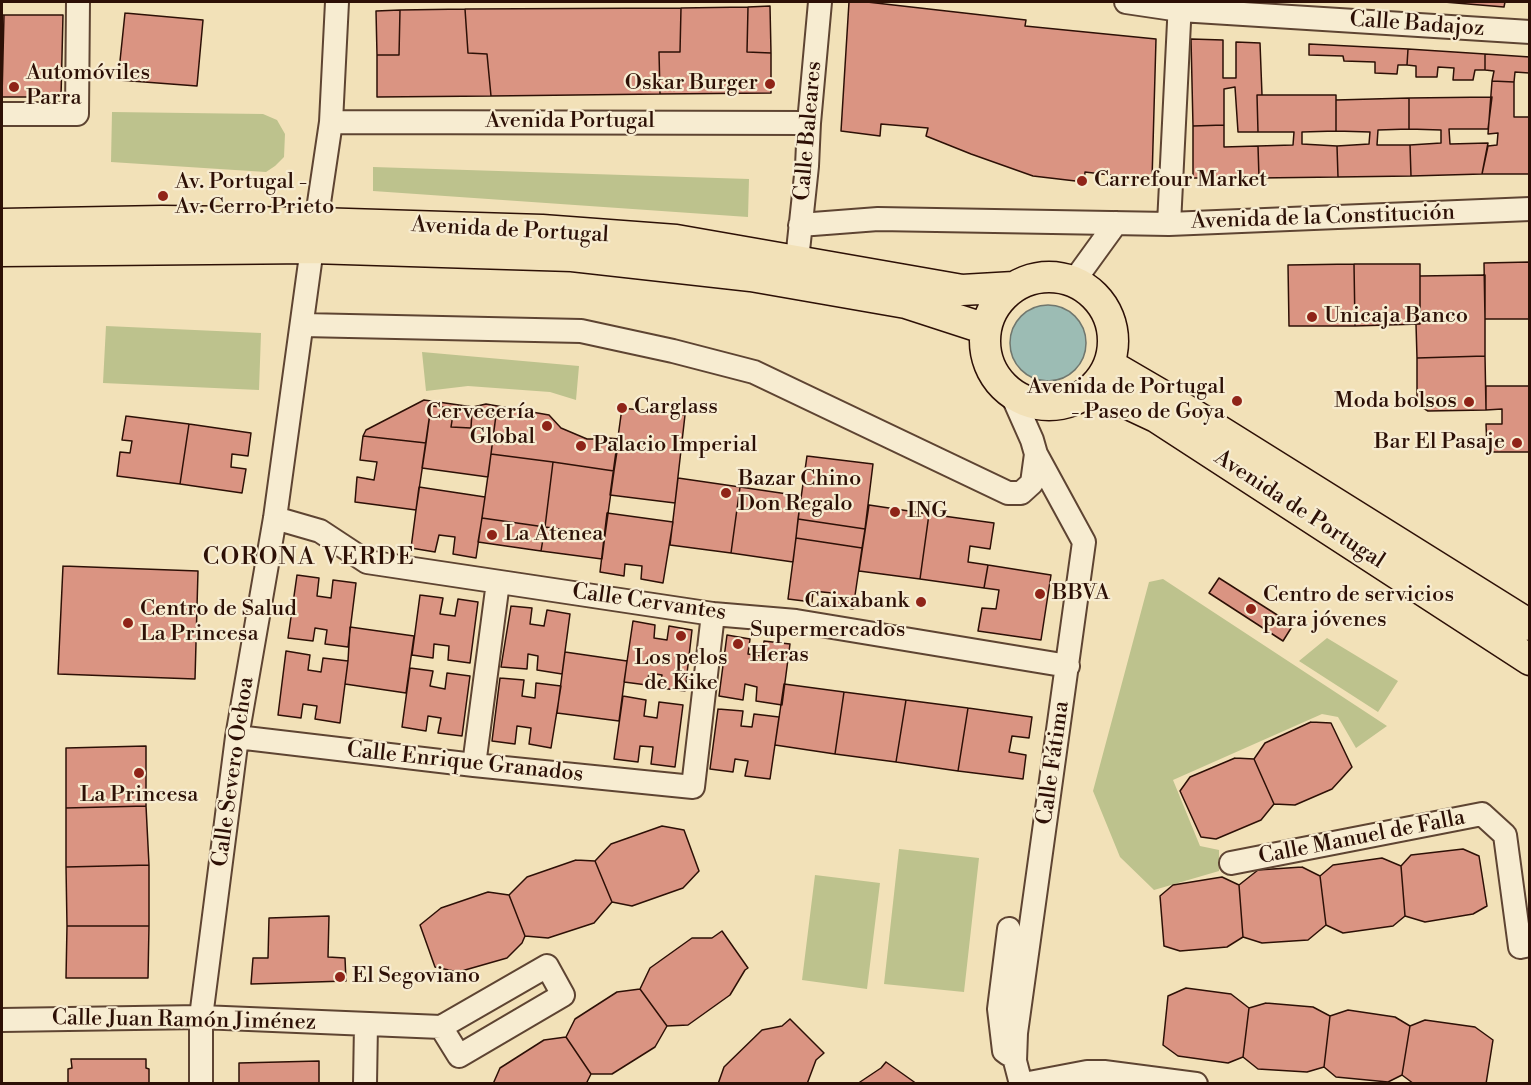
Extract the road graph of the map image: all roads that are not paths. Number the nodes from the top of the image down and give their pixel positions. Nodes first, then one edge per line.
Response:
1 (78, 2) edge
2 (336, 2) edge
3 (820, 2) edge
4 (1126, 2) edge
5 (1180, 6) edge
6 (1530, 32) edge
7 (2, 114) edge
8 (331, 122) junction
9 (809, 123) junction
10 (1530, 209) edge
11 (1116, 223) junction
12 (2, 224) edge
13 (1169, 224) junction
14 (800, 225) junction
15 (314, 236) junction
16 (2, 251) edge
17 (796, 260) junction
18 (1074, 281) junction
19 (1014, 287) junction
20 (303, 325) junction
21 (986, 329) junction
22 (1102, 376) junction
23 (1012, 395) junction
24 (1036, 454) junction
25 (275, 518) junction
26 (498, 582) junction
27 (713, 614) junction
28 (1530, 625) edge
29 (1530, 660) edge
30 (1068, 666) junction
31 (237, 737) junction
32 (474, 765) junction
33 (1232, 863) dead end
34 (1009, 929) dead end
35 (1530, 945) edge
36 (201, 1017) junction
37 (2, 1020) edge
38 (366, 1024) junction
39 (441, 1027) junction
40 (1015, 1061) junction
41 (201, 1083) edge
42 (365, 1083) edge
43 (1023, 1083) edge
44 (1196, 1083) edge

1 - 7 street
2 - 8 street, Calle Severo Ochoa
3 - 9 street, Calle Baleares
4 - 5 street, Calle Badajoz
5 - 6 street, Calle Badajoz
5 - 13 street
8 - 9 street, Avenida Portugal
8 - 15 street, Calle Severo Ochoa
9 - 14 street, Calle Baleares
10 - 13 street, Avenida de la Constitución
11 - 13 street, Avenida de la Constitución
11 - 14 street, Avenida de la Constitución
11 - 18 street
12 - 15 main road, Avenida de Portugal
14 - 17 street, Calle Baleares
15 - 16 main road, Avenida de Portugal
15 - 17 main road, Avenida de Portugal
15 - 20 street, Calle Severo Ochoa
15 - 21 main road, Avenida de Portugal
17 - 19 main road, Avenida de Portugal
18 - 19 main road
18 - 22 main road
19 - 21 main road
20 - 24 street
20 - 25 street, Calle Severo Ochoa
21 - 23 main road
22 - 23 main road
22 - 28 main road, Avenida de Portugal
22 - 29 main road, Avenida de Portugal
23 - 24 street, Calle Fátima
24 - 30 street, Calle Fátima
25 - 26 street, Calle Cervantes
25 - 31 street, Calle Severo Ochoa
26 - 27 street, Calle Cervantes
26 - 32 street
27 - 30 street, Calle Cervantes
27 - 32 street, Calle Enrique Granados
30 - 40 street, Calle Fátima
31 - 32 street, Calle Enrique Granados
31 - 36 street, Calle Severo Ochoa
33 - 35 street, Calle Manuel de Falla
34 - 40 street
36 - 37 street, Calle Juan Ramón Jiménez
36 - 38 street, Calle Juan Ramón Jiménez
36 - 41 street, Calle Severo Ochoa
38 - 39 street
38 - 42 street
39 - 39 street
40 - 43 street, Calle Fátima
43 - 44 street

